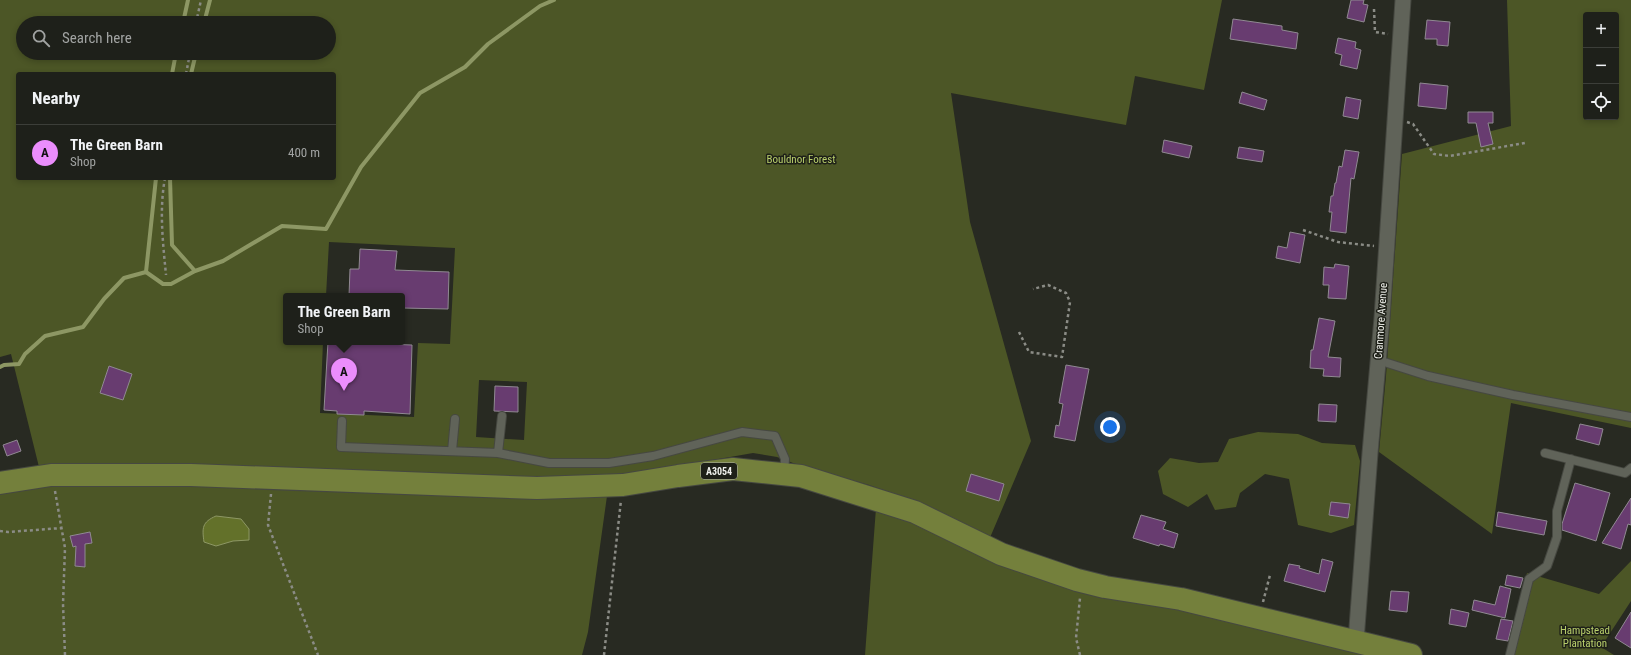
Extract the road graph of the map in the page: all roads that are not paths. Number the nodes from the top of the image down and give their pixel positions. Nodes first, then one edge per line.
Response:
1 (1403, 0) edge
2 (1378, 360) junction
3 (502, 416) dead end
4 (1631, 417) edge
5 (455, 419) dead end
6 (342, 421) dead end
7 (452, 451) junction
8 (498, 453) junction
9 (1545, 453) dead end
10 (1571, 459) junction
11 (1631, 468) edge
12 (784, 474) junction
13 (0, 483) edge
14 (1356, 641) junction
15 (1411, 655) edge
16 (1510, 655) edge

1 - 2 street, Cranmore Avenue
2 - 4 lane
2 - 14 street, Cranmore Avenue
3 - 8 lane
5 - 7 lane
6 - 7 lane
7 - 8 lane
8 - 12 lane
9 - 10 lane
10 - 11 lane
10 - 16 lane
12 - 13 main road, A3054
12 - 14 main road, A3054
14 - 15 main road, A3054

